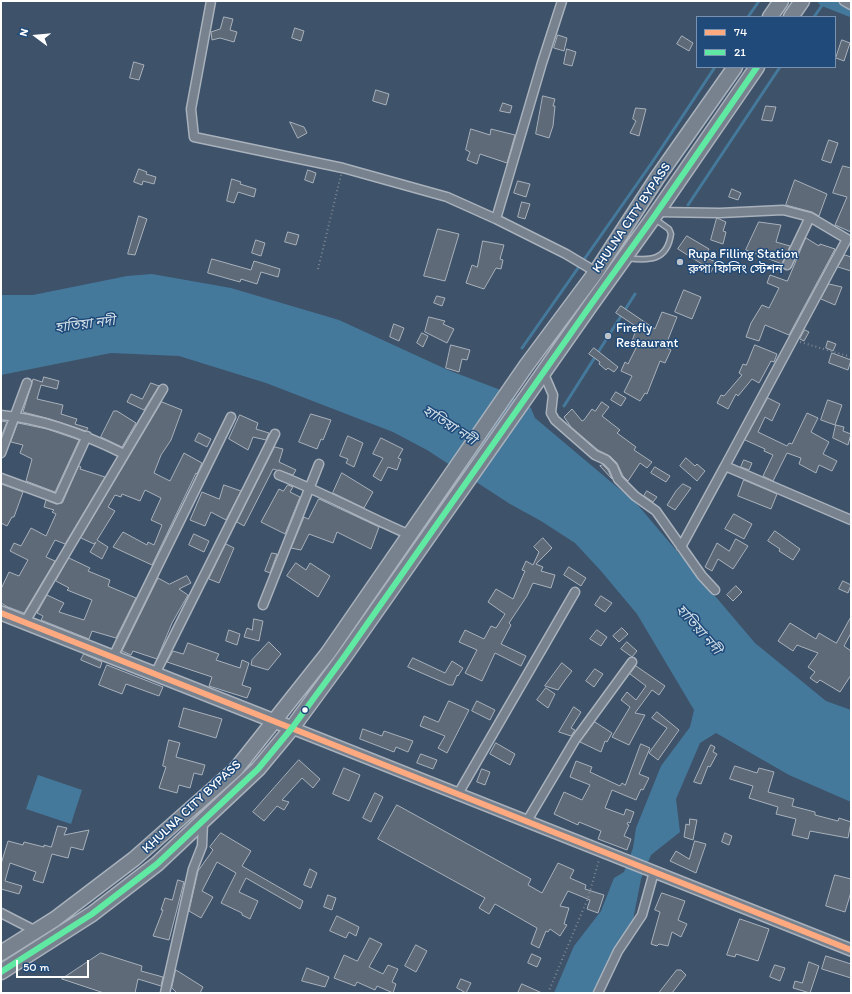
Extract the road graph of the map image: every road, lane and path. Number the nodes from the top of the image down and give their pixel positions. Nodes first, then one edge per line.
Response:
1 (211, 1) edge
2 (562, 1) edge
3 (781, 1) edge
4 (802, 1) edge
5 (844, 1) edge
6 (851, 5) edge
7 (771, 16) edge
8 (792, 16) edge
9 (734, 68) edge
10 (756, 68) edge
11 (343, 168) junction
12 (655, 215) junction
13 (810, 217) junction
14 (496, 219) junction
15 (849, 240) edge
16 (625, 258) junction
17 (787, 265) dead end
18 (318, 269) dead end
19 (596, 272) junction
20 (793, 340) junction
21 (851, 357) edge
22 (542, 375) junction
23 (27, 383) dead end
24 (162, 389) dead end
25 (1, 415) edge
26 (16, 416) junction
27 (231, 417) dead end
28 (275, 434) dead end
29 (87, 436) junction
30 (1, 453) edge
31 (124, 454) junction
32 (319, 464) dead end
33 (726, 466) junction
34 (279, 475) dead end
35 (1, 478) edge
36 (310, 487) junction
37 (851, 520) edge
38 (410, 535) junction
39 (681, 547) junction
40 (715, 590) dead end
41 (575, 592) dead end
42 (263, 606) dead end
43 (1, 613) edge
44 (25, 622) junction
45 (113, 657) junction
46 (632, 662) dead end
47 (155, 674) junction
48 (274, 721) junction
49 (292, 728) junction
50 (458, 794) junction
51 (203, 821) junction
52 (527, 821) junction
53 (601, 851) junction
54 (650, 870) junction
55 (1, 913) edge
56 (36, 931) junction
57 (851, 950) edge
58 (1, 953) edge
59 (1, 972) edge
60 (165, 993) edge
61 (548, 993) edge
62 (598, 993) edge

1 - 11 street
2 - 14 street
3 - 7 highway
4 - 8 highway
5 - 6 street
9 - 19 highway, KHULNA CITY BYPASS
10 - 12 highway, KHULNA CITY BYPASS
11 - 14 street
11 - 18 path
12 - 13 street
12 - 16 highway, KHULNA CITY BYPASS
12 - 16 lane
13 - 15 street
13 - 17 street
14 - 19 street
15 - 20 street
16 - 22 highway, KHULNA CITY BYPASS
19 - 38 highway, KHULNA CITY BYPASS
20 - 21 path
20 - 33 street
22 - 39 street
22 - 49 highway, KHULNA CITY BYPASS
23 - 26 street
24 - 31 street
25 - 26 street
26 - 29 street
26 - 30 street
27 - 45 street
28 - 47 street
29 - 31 street
29 - 35 street
31 - 44 street
32 - 36 street
33 - 37 street
33 - 39 street
34 - 36 street
36 - 38 street
36 - 42 street
38 - 48 highway, KHULNA CITY BYPASS
39 - 40 street
41 - 50 street
43 - 44 main road
44 - 45 main road
45 - 47 main road
46 - 52 street
47 - 48 main road
48 - 49 main road
48 - 56 highway, KHULNA CITY BYPASS
49 - 50 street
49 - 51 highway, KHULNA CITY BYPASS
50 - 52 street
51 - 59 highway, KHULNA CITY BYPASS
51 - 60 street
52 - 53 street
53 - 54 street
53 - 61 path
54 - 57 street
54 - 62 street
55 - 56 street
56 - 58 highway, KHULNA CITY BYPASS

